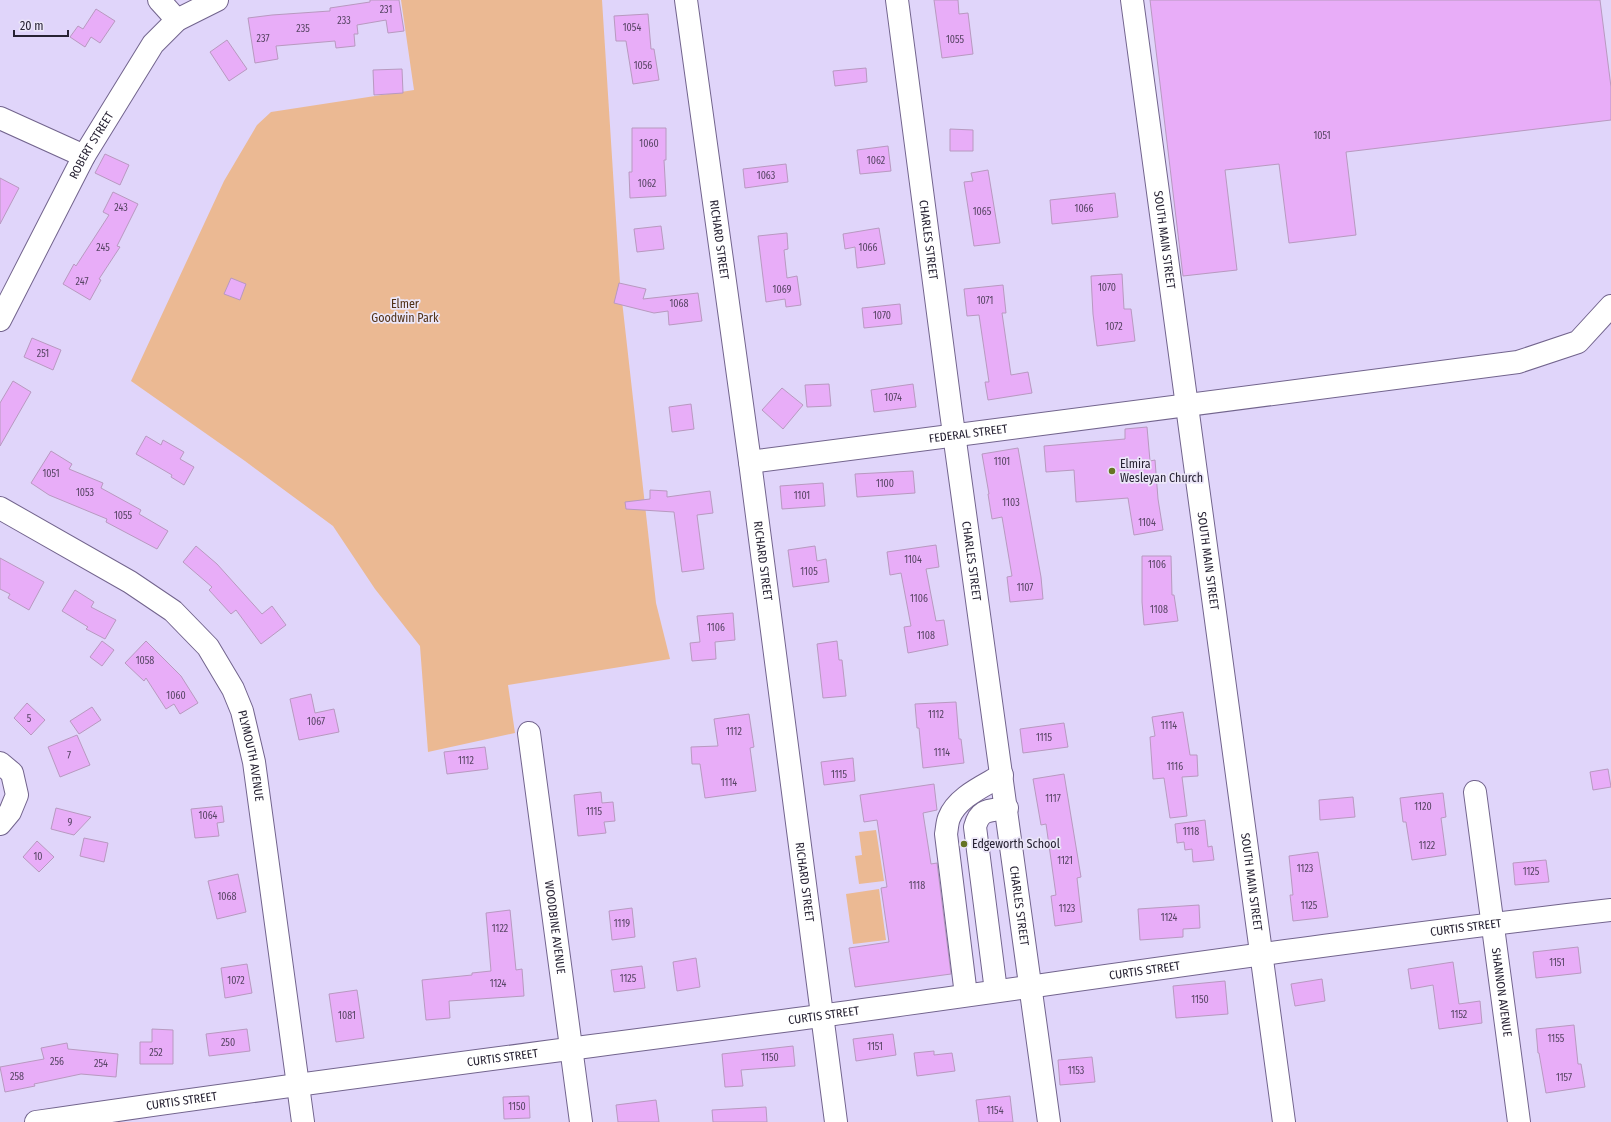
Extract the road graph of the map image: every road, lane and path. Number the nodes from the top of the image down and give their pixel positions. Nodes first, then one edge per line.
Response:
1 (159, 0) edge
2 (217, 0) edge
3 (686, 0) edge
4 (898, 0) edge
5 (1132, 0) edge
6 (177, 20) junction
7 (0, 118) edge
8 (84, 156) junction
9 (1611, 306) edge
10 (0, 320) edge
11 (1187, 406) junction
12 (954, 435) junction
13 (750, 462) junction
14 (0, 508) edge
15 (529, 733) dead end
16 (0, 763) edge
17 (1002, 775) junction
18 (1475, 792) dead end
19 (1007, 808) junction
20 (0, 824) edge
21 (1611, 910) edge
22 (1492, 923) junction
23 (1261, 955) junction
24 (1032, 986) junction
25 (996, 991) junction
26 (966, 995) junction
27 (822, 1016) junction
28 (571, 1048) junction
29 (298, 1084) junction
30 (36, 1122) edge
31 (303, 1122) edge
32 (581, 1122) edge
33 (836, 1122) edge
34 (1049, 1122) edge
35 (1284, 1122) edge
36 (1519, 1122) edge

1 - 6 street
2 - 6 street, ROBERT STREET
3 - 13 street, RICHARD STREET
4 - 12 street, CHARLES STREET
5 - 11 street, SOUTH MAIN STREET
6 - 8 street, ROBERT STREET
7 - 8 street
8 - 10 street, ROBERT STREET
9 - 11 street, FEDERAL STREET
11 - 12 street, FEDERAL STREET
11 - 23 street, SOUTH MAIN STREET
12 - 13 street, FEDERAL STREET
12 - 17 street, CHARLES STREET
13 - 27 street, RICHARD STREET
14 - 29 street, PLYMOUTH AVENUE
15 - 28 street, WOODBINE AVENUE
16 - 20 street
17 - 19 street, CHARLES STREET
17 - 26 street
18 - 22 street, SHANNON AVENUE
19 - 24 street, CHARLES STREET
19 - 25 street
21 - 22 street, CURTIS STREET
22 - 23 street, CURTIS STREET
22 - 36 street, SHANNON AVENUE
23 - 24 street, CURTIS STREET
23 - 35 street, SOUTH MAIN STREET
24 - 25 street, CURTIS STREET
24 - 34 street, CHARLES STREET
25 - 26 street, CURTIS STREET
26 - 27 street, CURTIS STREET
27 - 28 street, CURTIS STREET
27 - 33 street, RICHARD STREET
28 - 29 street, CURTIS STREET
28 - 32 street, WOODBINE AVENUE
29 - 30 street, CURTIS STREET
29 - 31 street, PLYMOUTH AVENUE

